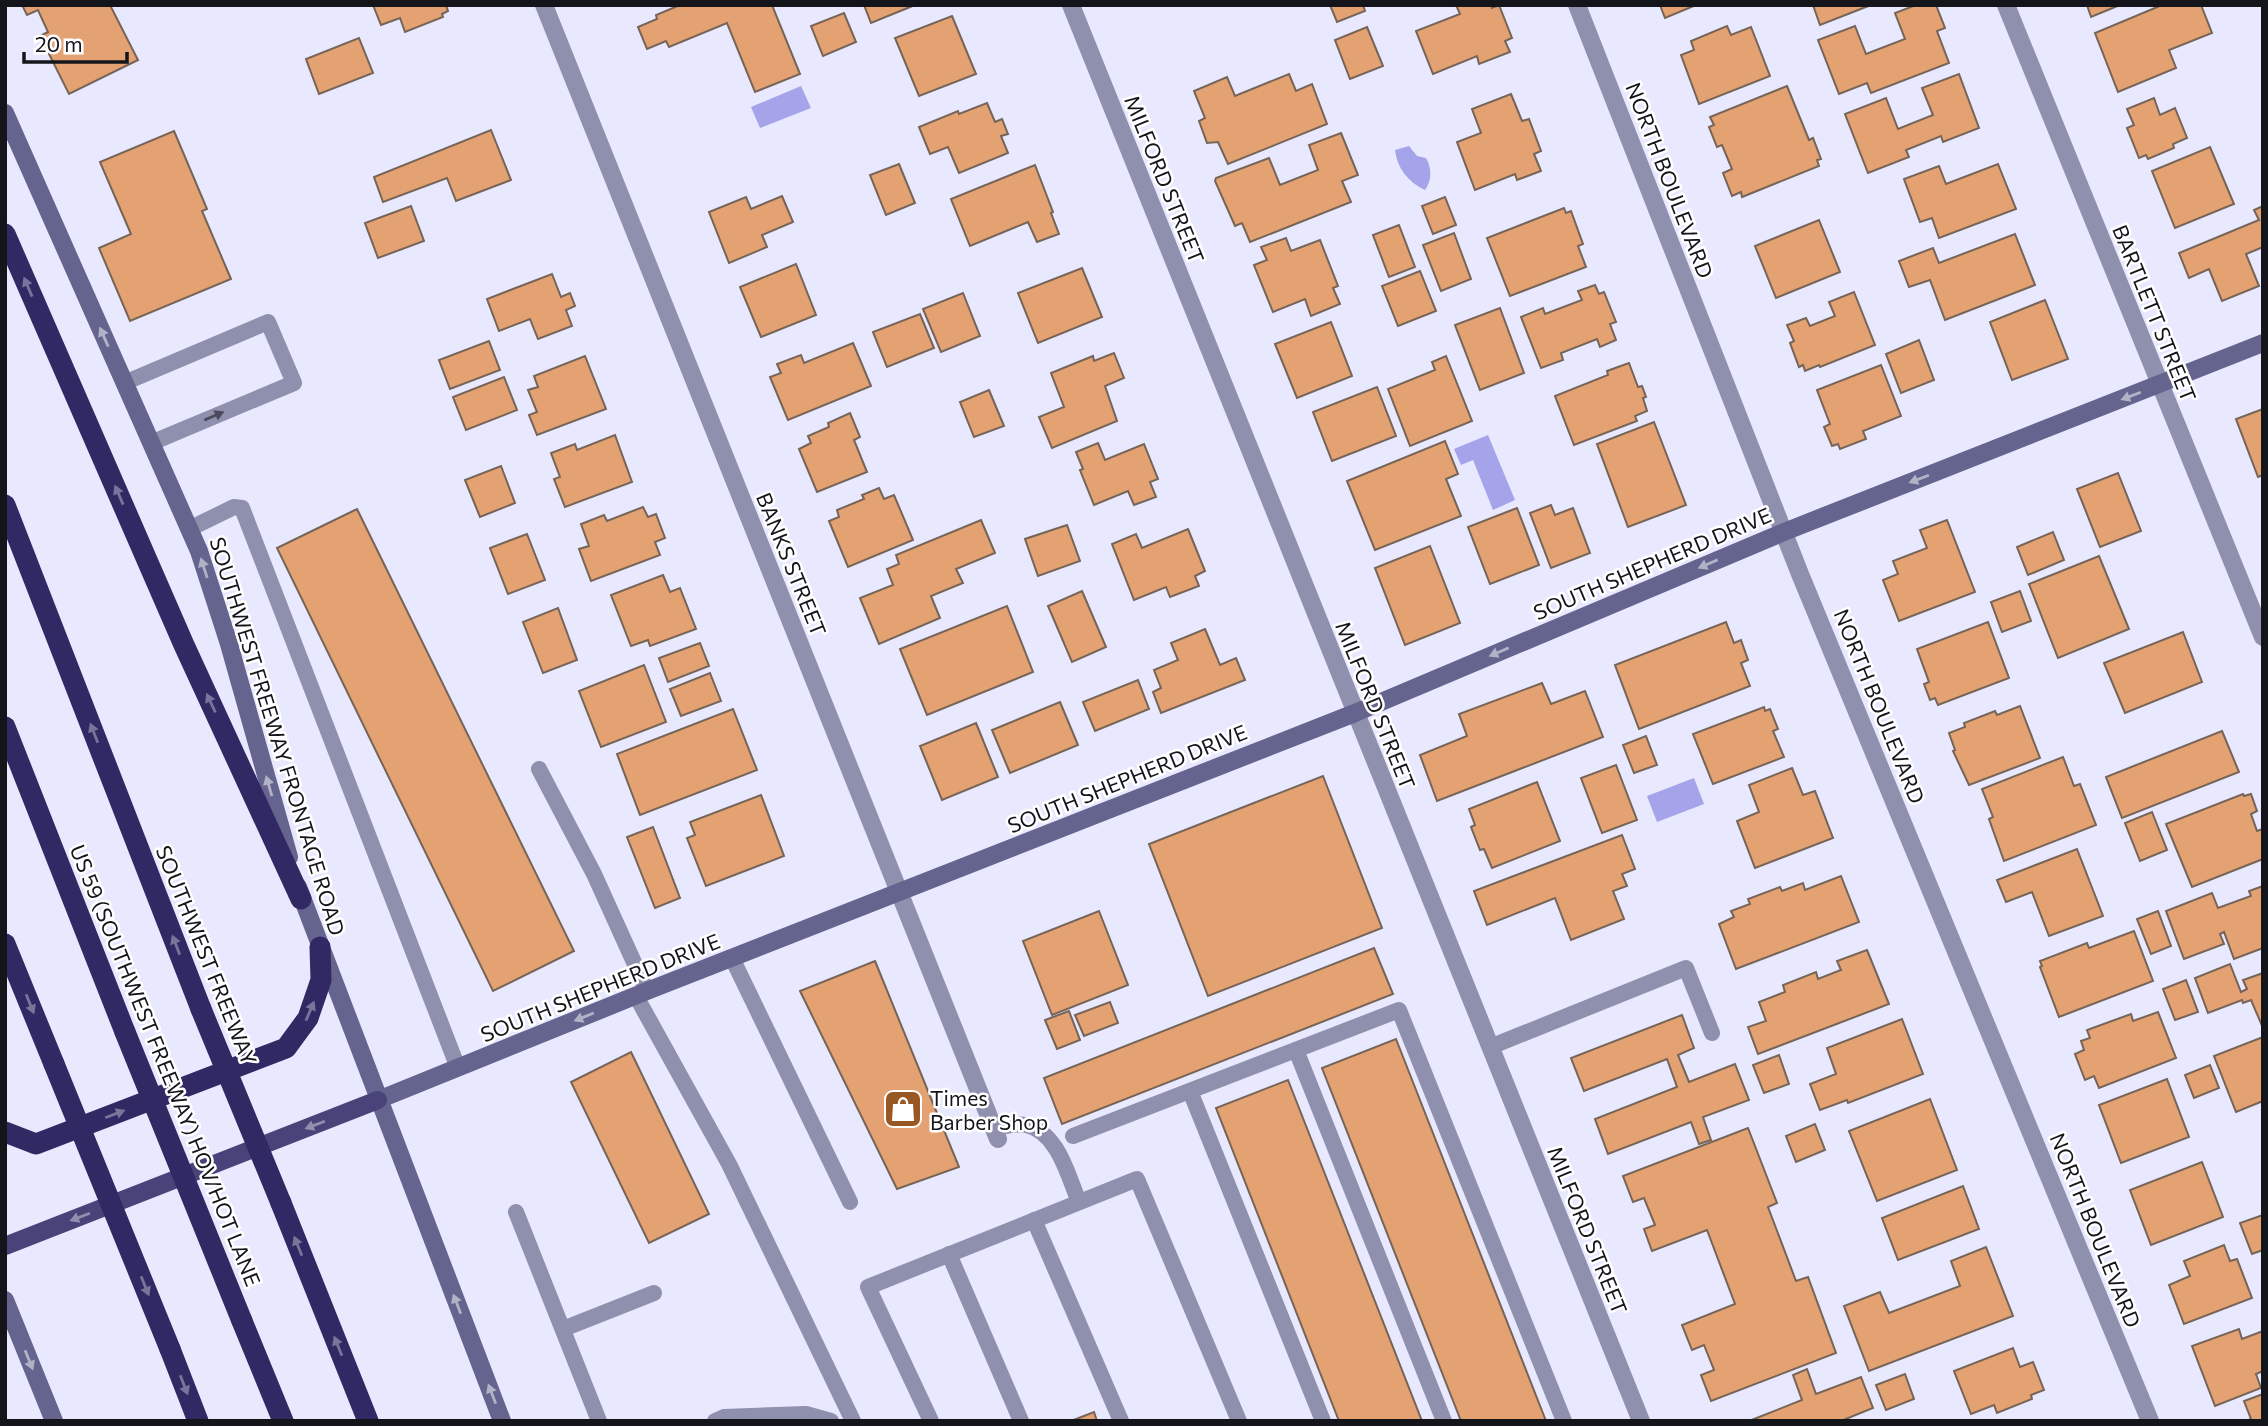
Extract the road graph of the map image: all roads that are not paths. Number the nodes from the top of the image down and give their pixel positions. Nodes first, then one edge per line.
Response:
1 (544, 5) edge
2 (1071, 5) edge
3 (1577, 5) edge
4 (2006, 5) edge
5 (5, 113) edge
6 (5, 234) edge
7 (2263, 344) edge
8 (124, 383) junction
9 (2160, 384) junction
10 (151, 443) junction
11 (5, 505) edge
12 (189, 529) junction
13 (1783, 532) junction
14 (2263, 637) edge
15 (1355, 713) junction
16 (5, 727) edge
17 (539, 769) dead end
18 (899, 892) junction
19 (301, 899) junction
20 (5, 944) edge
21 (320, 947) junction
22 (732, 958) junction
23 (642, 994) junction
24 (1712, 1032) dead end
25 (1490, 1047) junction
26 (1296, 1050) junction
27 (458, 1068) junction
28 (1190, 1091) junction
29 (378, 1100) junction
30 (5, 1132) edge
31 (996, 1134) joint
32 (1073, 1136) dead end
33 (850, 1202) dead end
34 (1079, 1202) junction
35 (516, 1212) dead end
36 (1034, 1220) junction
37 (5, 1246) edge
38 (949, 1254) junction
39 (654, 1293) dead end
40 (5, 1300) edge
41 (563, 1329) junction
42 (364, 1412) edge
43 (54, 1421) edge
44 (198, 1421) edge
45 (283, 1421) edge
46 (377, 1421) edge
47 (502, 1421) edge
48 (599, 1421) edge
49 (715, 1421) edge
50 (831, 1421) edge
51 (853, 1421) edge
52 (931, 1421) edge
53 (1021, 1421) edge
54 (1121, 1421) edge
55 (1239, 1421) edge
56 (1323, 1421) edge
57 (1444, 1421) edge
58 (1564, 1421) edge
59 (1641, 1421) edge
60 (2150, 1421) edge

1 - 18 street, BANKS STREET
2 - 15 street, MILFORD STREET
3 - 13 street, NORTH BOULEVARD
4 - 9 street, BARTLETT STREET
8 -> 5 main road, SOUTHWEST FREEWAY FRONTAGE ROAD
19 -> 6 highway
7 - 9 main road, SOUTH SHEPHERD DRIVE
8 - 10 main road, SOUTHWEST FREEWAY FRONTAGE ROAD
10 -> 8 lane
9 -> 13 main road, SOUTH SHEPHERD DRIVE
9 - 14 street, BARTLETT STREET
10 - 12 main road, SOUTHWEST FREEWAY FRONTAGE ROAD
42 -> 11 highway, SOUTHWEST FREEWAY, bridge
19 -> 12 main road, SOUTHWEST FREEWAY FRONTAGE ROAD
12 - 27 lane
13 -> 15 main road, SOUTH SHEPHERD DRIVE
13 - 60 street, NORTH BOULEVARD
15 - 18 main road, SOUTH SHEPHERD DRIVE
15 - 25 street, MILFORD STREET
16 - 45 highway, US 59 (SOUTHWEST FREEWAY) HOV/HOT LANE, bridge
17 - 23 lane
18 - 22 main road, SOUTH SHEPHERD DRIVE
18 - 31 street, BANKS STREET
19 - 21 main road, SOUTHWEST FREEWAY FRONTAGE ROAD
20 -> 44 highway, bridge
21 - 29 main road, SOUTHWEST FREEWAY FRONTAGE ROAD
30 -> 21 highway
22 - 23 main road, SOUTH SHEPHERD DRIVE
22 - 33 lane
23 -> 27 main road, SOUTH SHEPHERD DRIVE
23 - 51 lane
24 - 25 lane
25 - 59 street, MILFORD STREET
26 - 28 lane
26 - 57 lane
26 - 58 lane
27 - 29 main road, SOUTH SHEPHERD DRIVE
28 - 32 lane
28 - 56 lane
29 -> 37 main road, SOUTH SHEPHERD DRIVE
47 -> 29 main road, SOUTHWEST FREEWAY FRONTAGE ROAD
31 - 34 lane
34 - 36 lane
34 - 55 lane
35 - 41 lane
36 - 38 lane
36 - 54 lane
38 - 52 lane
38 - 53 lane
39 - 41 lane
40 -> 43 main road
41 - 48 lane
42 - 46 highway
49 - 50 lane

